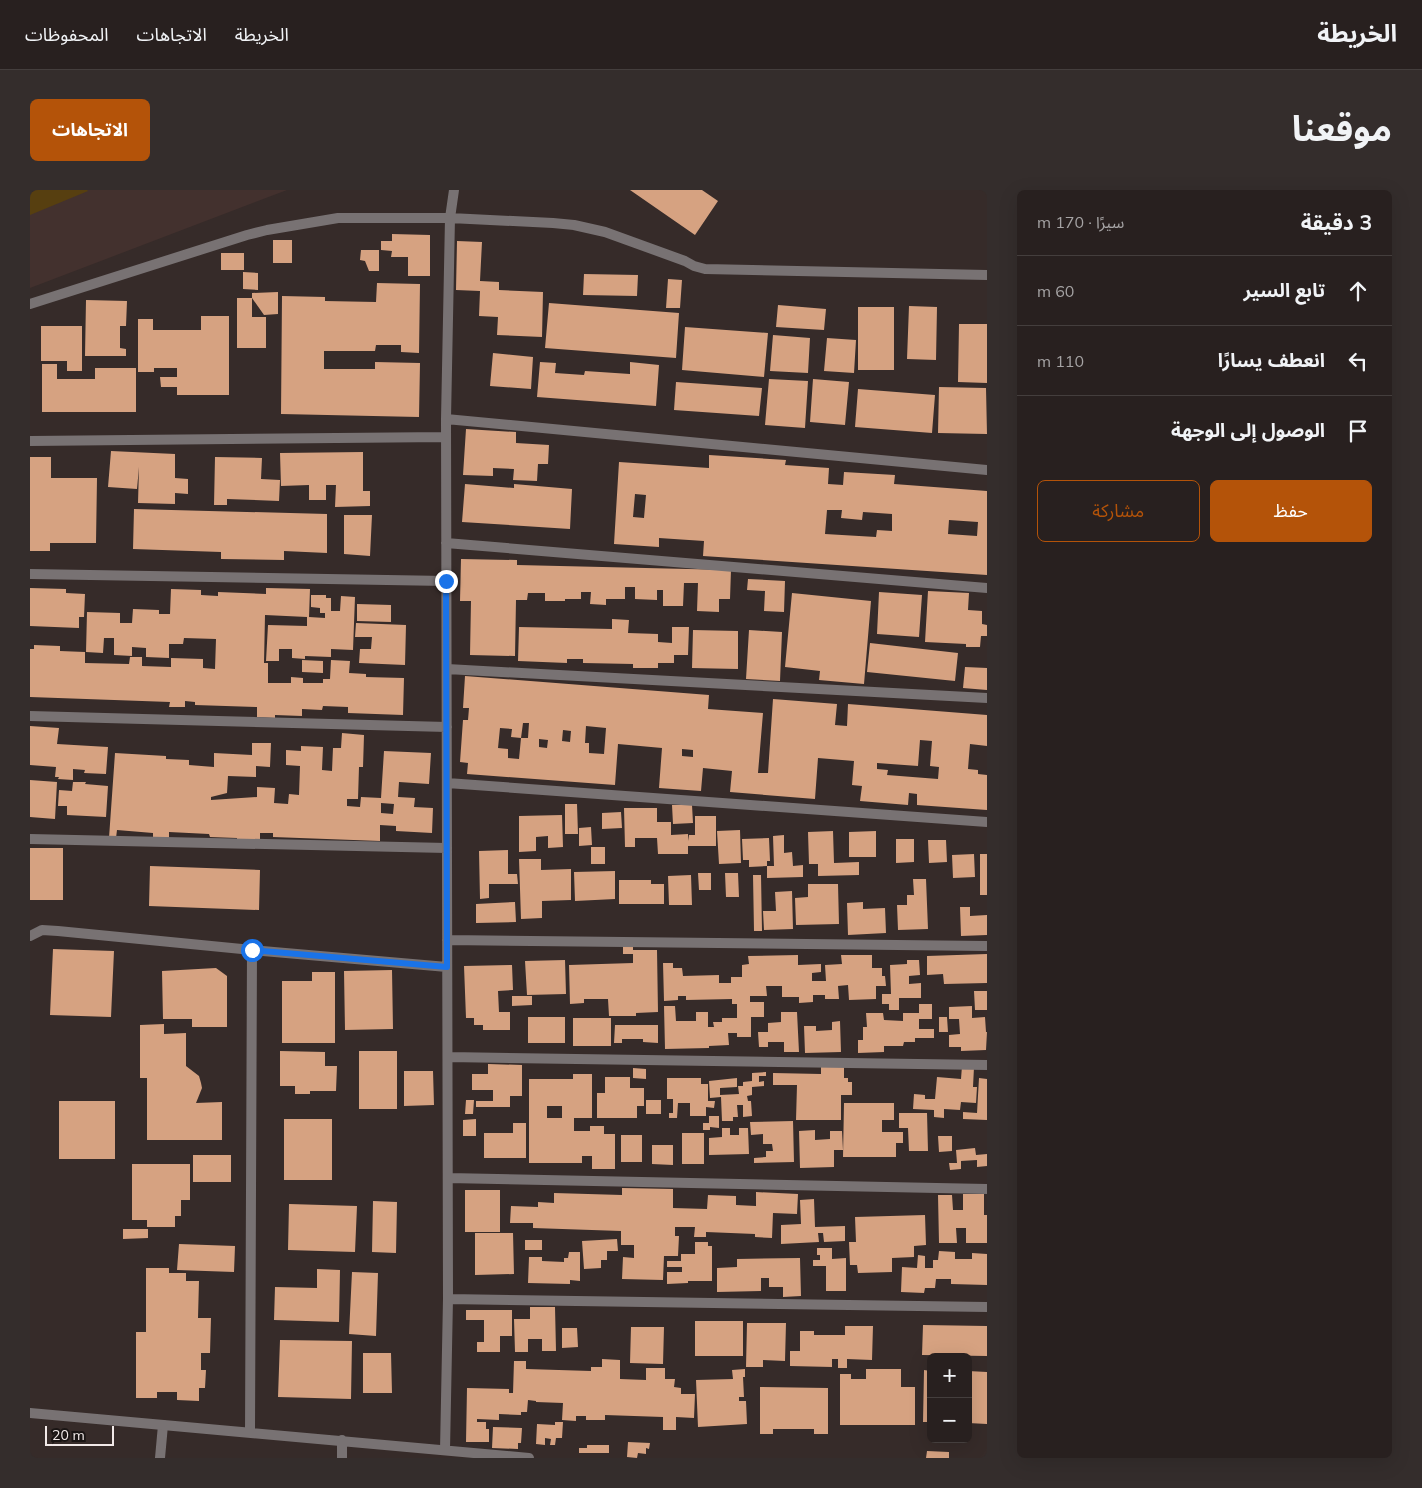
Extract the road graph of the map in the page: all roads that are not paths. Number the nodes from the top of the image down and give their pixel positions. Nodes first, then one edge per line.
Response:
1 (454, 190) edge
2 (450, 218) junction
3 (987, 275) edge
4 (30, 304) edge
5 (446, 419) junction
6 (446, 437) junction
7 (30, 441) edge
8 (987, 470) edge
9 (446, 543) junction
10 (30, 574) edge
11 (446, 581) junction
12 (987, 588) edge
13 (447, 669) junction
14 (987, 698) edge
15 (30, 716) edge
16 (447, 727) junction
17 (447, 783) junction
18 (987, 822) edge
19 (30, 839) edge
20 (447, 848) junction
21 (30, 936) edge
22 (447, 940) junction
23 (987, 946) edge
24 (252, 950) junction
25 (447, 967) junction
26 (448, 1057) junction
27 (987, 1065) edge
28 (448, 1178) junction
29 (987, 1189) edge
30 (448, 1299) junction
31 (987, 1307) edge
32 (30, 1413) edge
33 (163, 1425) junction
34 (250, 1432) junction
35 (342, 1440) junction
36 (445, 1450) junction
37 (511, 1457) edge
38 (160, 1458) edge
39 (342, 1458) edge
40 (529, 1458) edge

1 - 2 street
2 - 3 street
2 - 4 street
2 - 5 street
5 - 6 street
5 - 8 street
6 - 7 street
6 - 9 street
9 - 11 street
9 - 12 street
10 - 11 street
11 - 13 street
13 - 14 street
13 - 16 street
15 - 16 street
16 - 17 street
17 - 18 street
17 - 20 street
19 - 20 street
20 - 22 street
21 - 24 street
22 - 23 street
22 - 25 street
24 - 25 street
24 - 34 street
25 - 26 street
26 - 27 street
26 - 28 street
28 - 29 street
28 - 30 street
30 - 31 street
30 - 36 street
32 - 33 street
33 - 34 street
33 - 38 street
34 - 35 street
35 - 36 street
35 - 39 street
36 - 37 street
37 - 40 street

